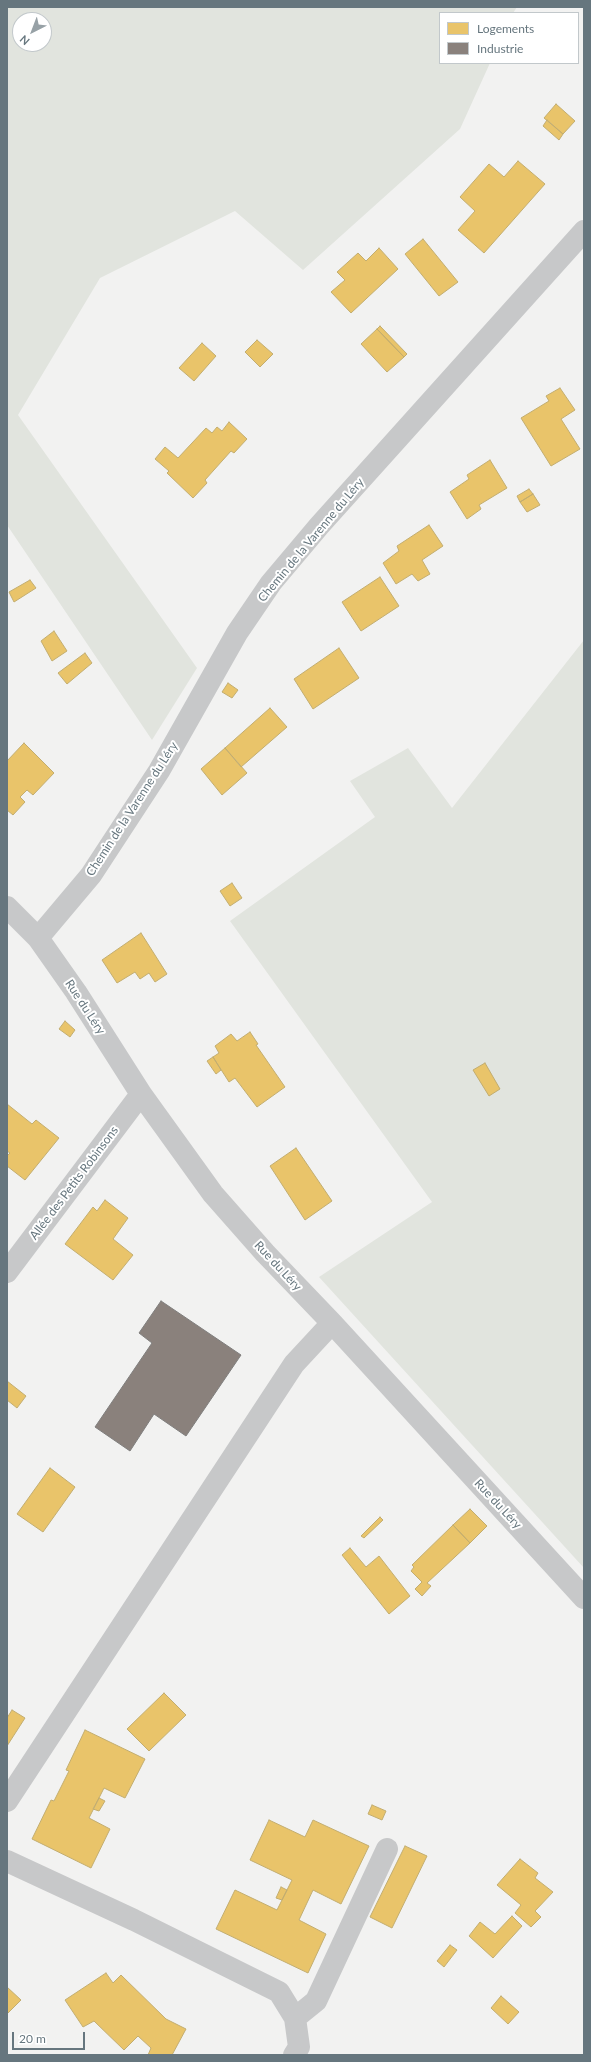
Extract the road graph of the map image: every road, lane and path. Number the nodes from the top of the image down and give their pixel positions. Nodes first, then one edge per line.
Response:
1 (584, 231) edge
2 (7, 907) edge
3 (38, 938) junction
4 (141, 1094) junction
5 (7, 1272) edge
6 (332, 1323) junction
7 (584, 1598) edge
8 (7, 1801) edge
9 (387, 1849) dead end
10 (7, 1861) edge
11 (295, 2018) junction
12 (294, 2055) edge

1 - 3 street, Chemin de la Varenne du Léry
2 - 3 street, Rue du Léry
3 - 4 street, Rue du Léry
4 - 5 street, Allée des Petits Robinsons
4 - 6 street, Rue du Léry
6 - 7 street, Rue du Léry
6 - 8 street
9 - 11 street
10 - 11 street
11 - 12 street

